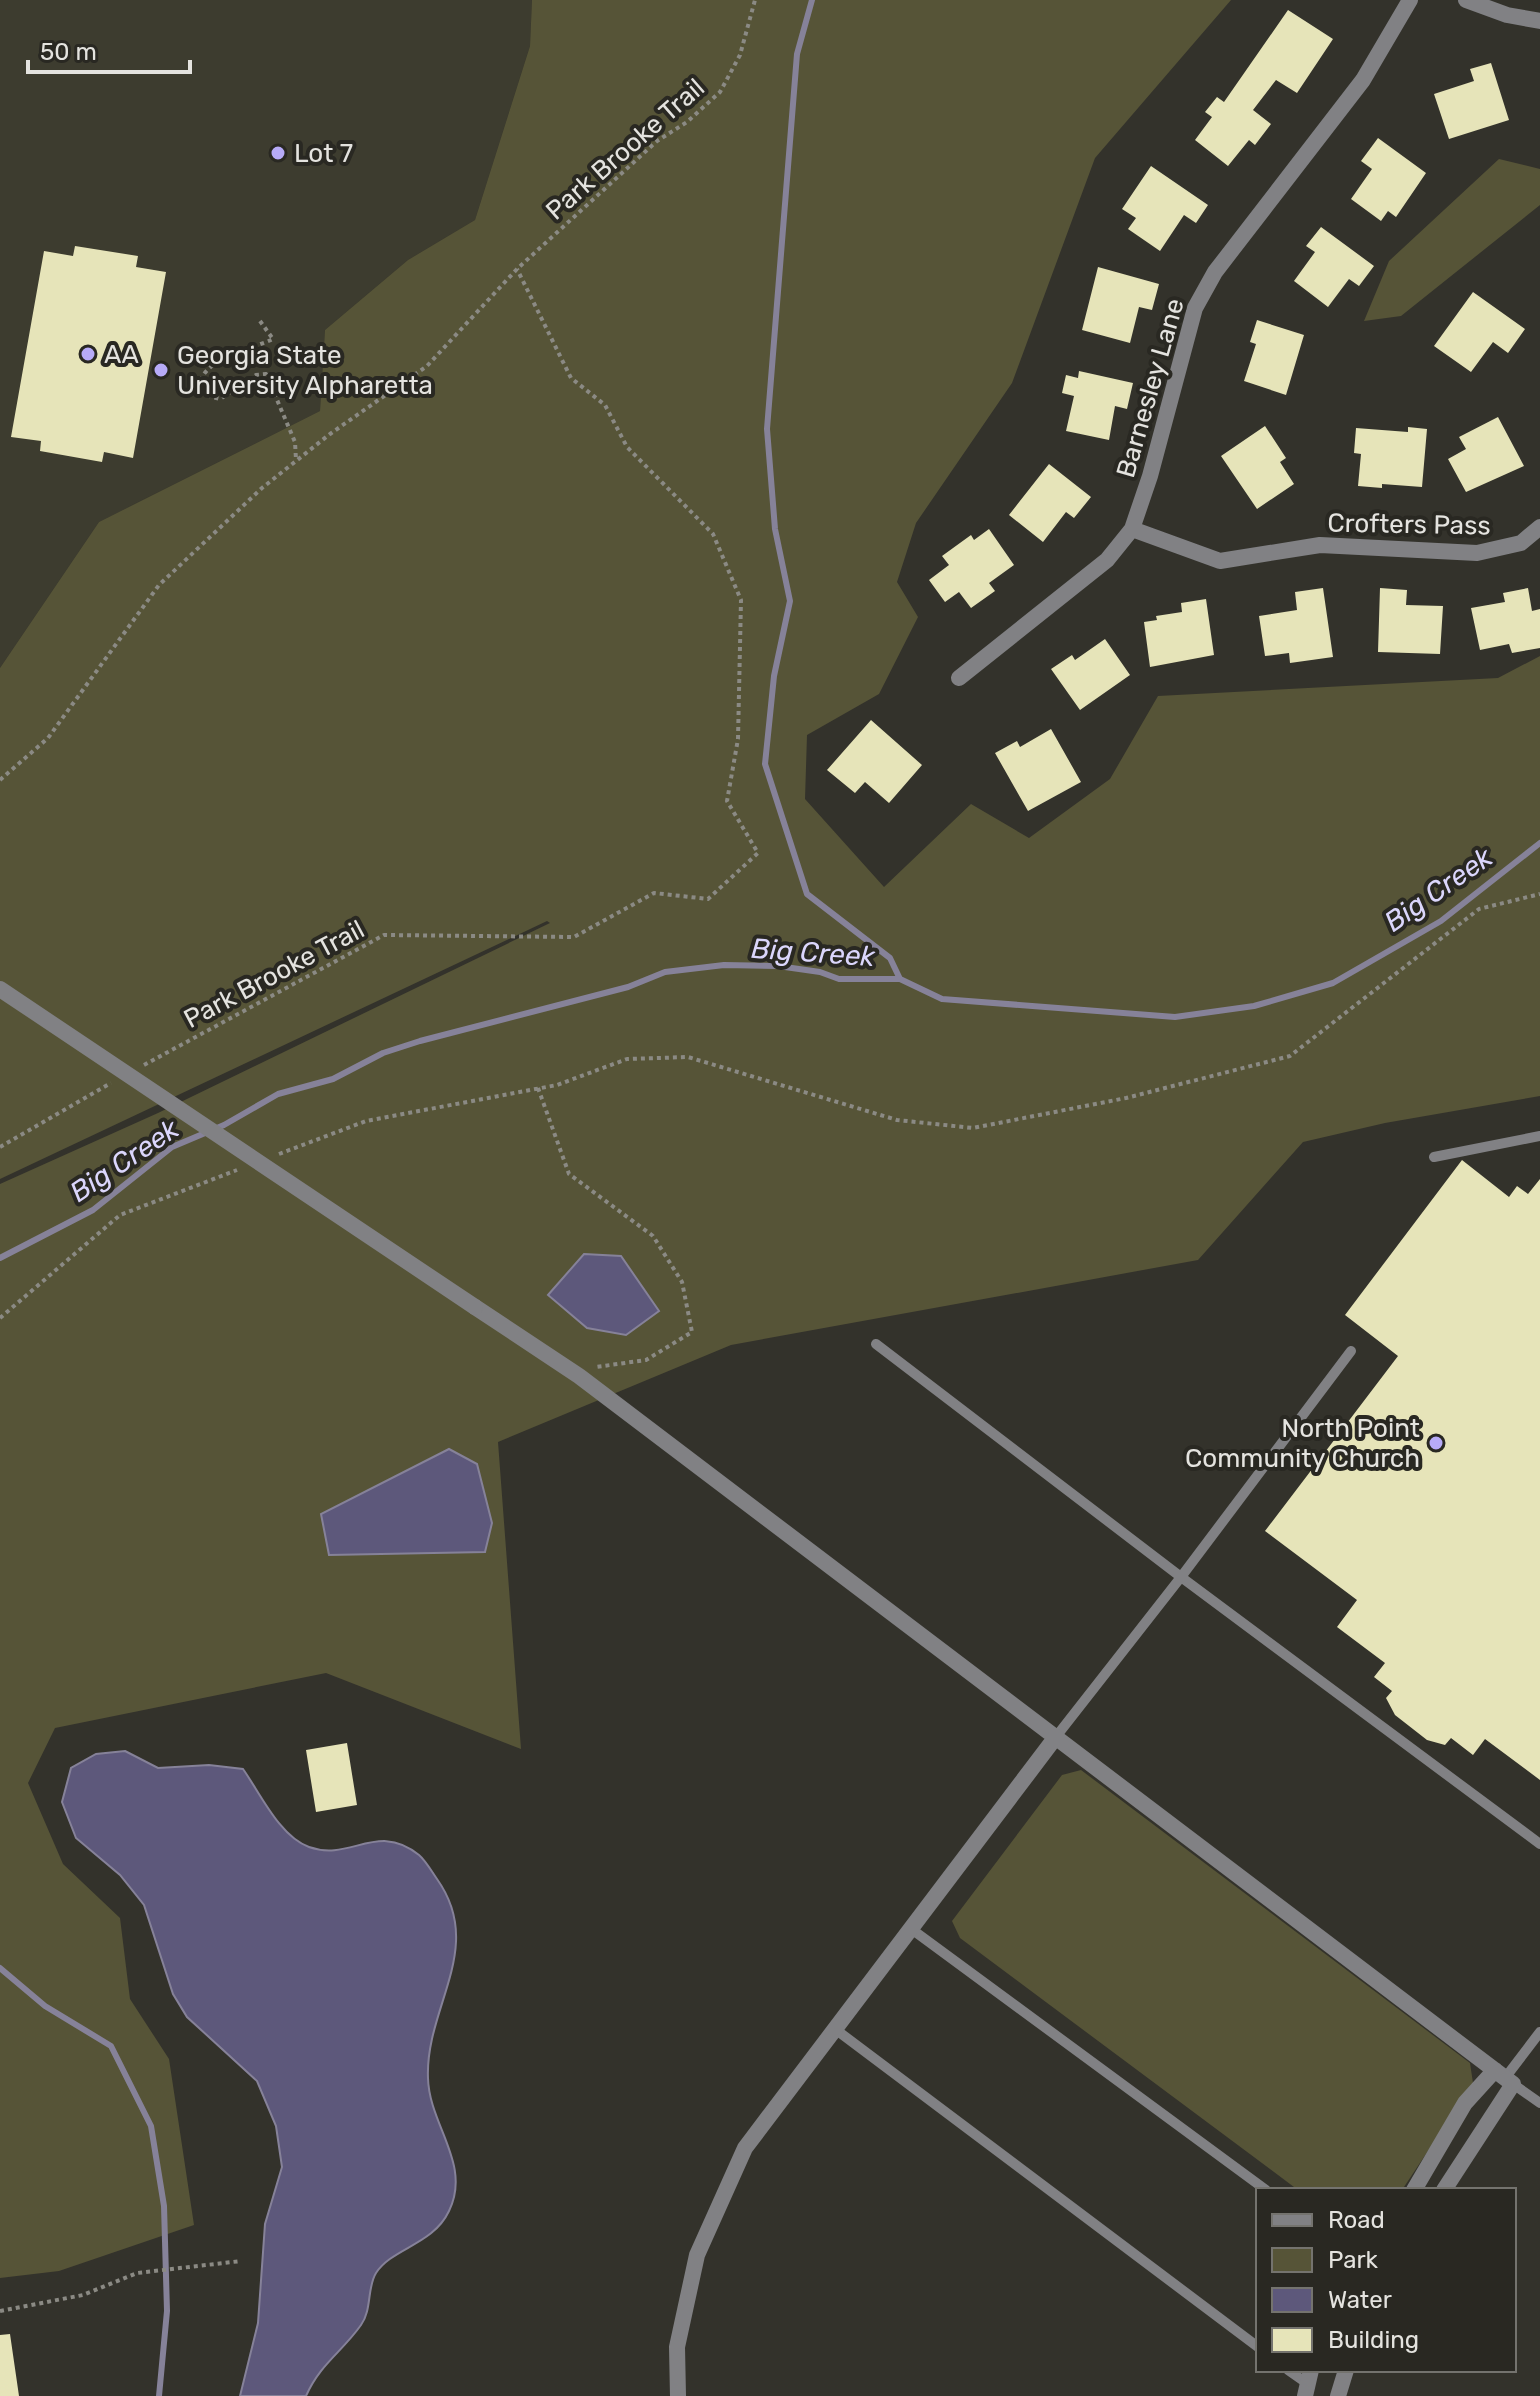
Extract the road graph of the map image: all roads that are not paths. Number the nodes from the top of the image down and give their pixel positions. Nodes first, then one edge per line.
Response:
1 (1410, 0) edge
2 (1466, 0) edge
3 (1540, 21) edge
4 (1540, 527) edge
5 (1132, 529) junction
6 (959, 678) dead end
7 (0, 989) edge
8 (1540, 1136) edge
9 (1434, 1157) dead end
10 (876, 1344) dead end
11 (1351, 1351) dead end
12 (1181, 1577) junction
13 (1055, 1738) junction
14 (1540, 1844) edge
15 (910, 1928) junction
16 (835, 2029) junction
17 (1540, 2032) edge
18 (1505, 2077) junction
19 (1540, 2103) edge
20 (1263, 2188) edge
21 (1415, 2188) edge
22 (1445, 2188) edge
23 (1256, 2345) edge
24 (1291, 2372) edge
25 (1345, 2372) edge
26 (1308, 2383) edge
27 (678, 2396) edge
28 (1338, 2396) edge

1 - 5 street, Barnesley Lane
2 - 3 street
4 - 5 street, Crofters Pass
5 - 6 street, Barnesley Lane
7 - 13 street, bridge
8 - 9 lane
10 - 12 lane
11 - 12 lane
12 - 13 lane
12 - 14 lane
13 - 15 street
13 - 18 street
15 - 16 street
15 - 20 lane
16 - 23 lane
16 - 27 street
17 - 18 lane
18 - 19 lane
18 - 21 street
18 - 22 street
24 - 26 lane
25 - 28 street

